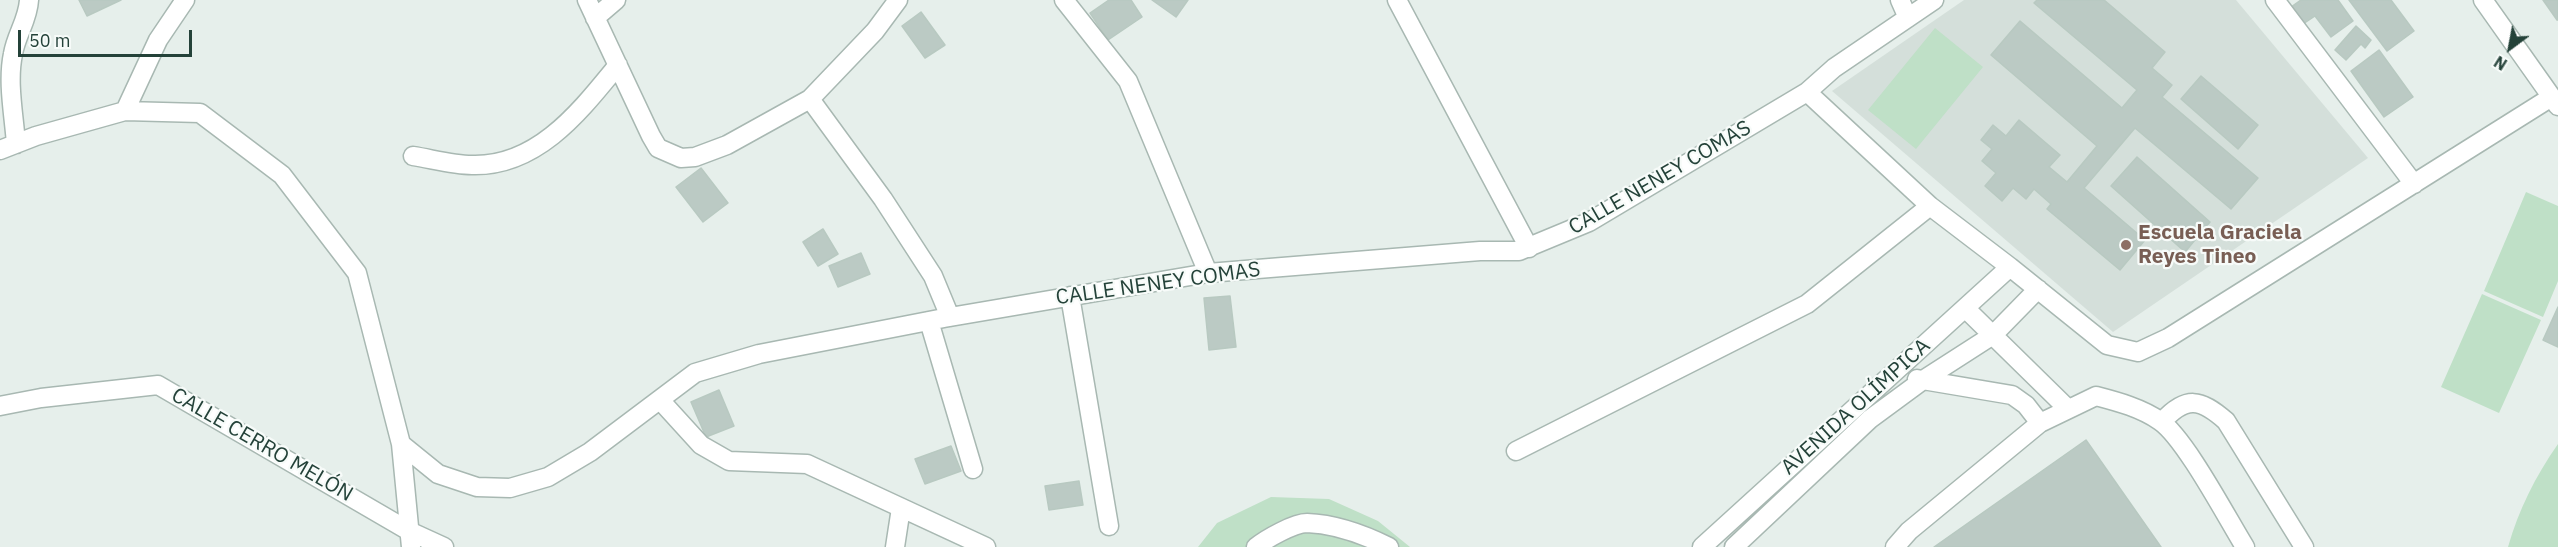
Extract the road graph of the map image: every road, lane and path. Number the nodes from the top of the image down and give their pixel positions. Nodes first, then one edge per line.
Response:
1 (29, 0) edge
2 (185, 0) edge
3 (586, 0) edge
4 (616, 0) edge
5 (898, 0) edge
6 (1064, 0) edge
7 (1397, 0) edge
8 (1900, 0) edge
9 (1934, 0) edge
10 (2483, 0) edge
11 (2278, 1) edge
12 (595, 18) junction
13 (1908, 18) junction
14 (618, 65) junction
15 (1807, 92) junction
16 (810, 99) junction
17 (2554, 102) edge
18 (125, 111) junction
19 (8, 147) edge
20 (413, 156) dead end
21 (2414, 184) junction
22 (1930, 206) junction
23 (1529, 248) junction
24 (2010, 267) junction
25 (1208, 273) junction
26 (2038, 290) junction
27 (1070, 296) junction
28 (1965, 308) junction
29 (951, 317) junction
30 (929, 321) junction
31 (1993, 335) junction
32 (1892, 375) junction
33 (1923, 380) junction
34 (660, 400) junction
35 (0, 406) edge
36 (2068, 408) junction
37 (2162, 422) junction
38 (2040, 423) junction
39 (401, 444) junction
40 (1516, 451) dead end
41 (973, 470) dead end
42 (902, 508) junction
43 (1109, 526) dead end
44 (410, 539) edge
45 (444, 547) edge
46 (895, 547) edge
47 (986, 547) edge
48 (1256, 547) edge
49 (1389, 547) edge
50 (1702, 547) edge
51 (1734, 547) edge
52 (1895, 547) edge
53 (2245, 547) edge
54 (2304, 547) edge

1 - 19 street
2 - 18 street
3 - 12 street
4 - 12 street
5 - 16 street
6 - 25 street
7 - 23 street
8 - 13 street
9 - 13 street, CALLE NENEY COMAS
10 - 17 street
11 - 21 street
12 - 14 street
13 - 15 street, CALLE NENEY COMAS
14 - 16 street
14 - 20 street
15 - 22 street
15 - 23 street, CALLE NENEY COMAS
16 - 29 street
17 - 21 street
18 - 19 street
18 - 39 street
21 - 26 street
22 - 24 street
22 - 40 street
23 - 25 street, CALLE NENEY COMAS
24 - 26 street
24 - 28 street, AVENIDA OLÍMPICA
25 - 27 street, CALLE NENEY COMAS
26 - 31 street
27 - 29 street, CALLE NENEY COMAS
27 - 43 street
28 - 31 street
28 - 32 street, AVENIDA OLÍMPICA
29 - 30 street, CALLE NENEY COMAS
30 - 34 street, CALLE NENEY COMAS
30 - 41 street
31 - 33 street
31 - 36 street
32 - 33 street
32 - 50 street, AVENIDA OLÍMPICA
33 - 38 street
33 - 51 street
34 - 39 street, CALLE NENEY COMAS
34 - 42 street
35 - 44 street, CALLE CERRO MELÓN
36 - 37 street
36 - 38 street
37 - 53 street
37 - 54 street
38 - 52 street
39 - 44 street
42 - 46 street
42 - 47 street
44 - 45 street, CALLE CERRO MELÓN
48 - 49 street

